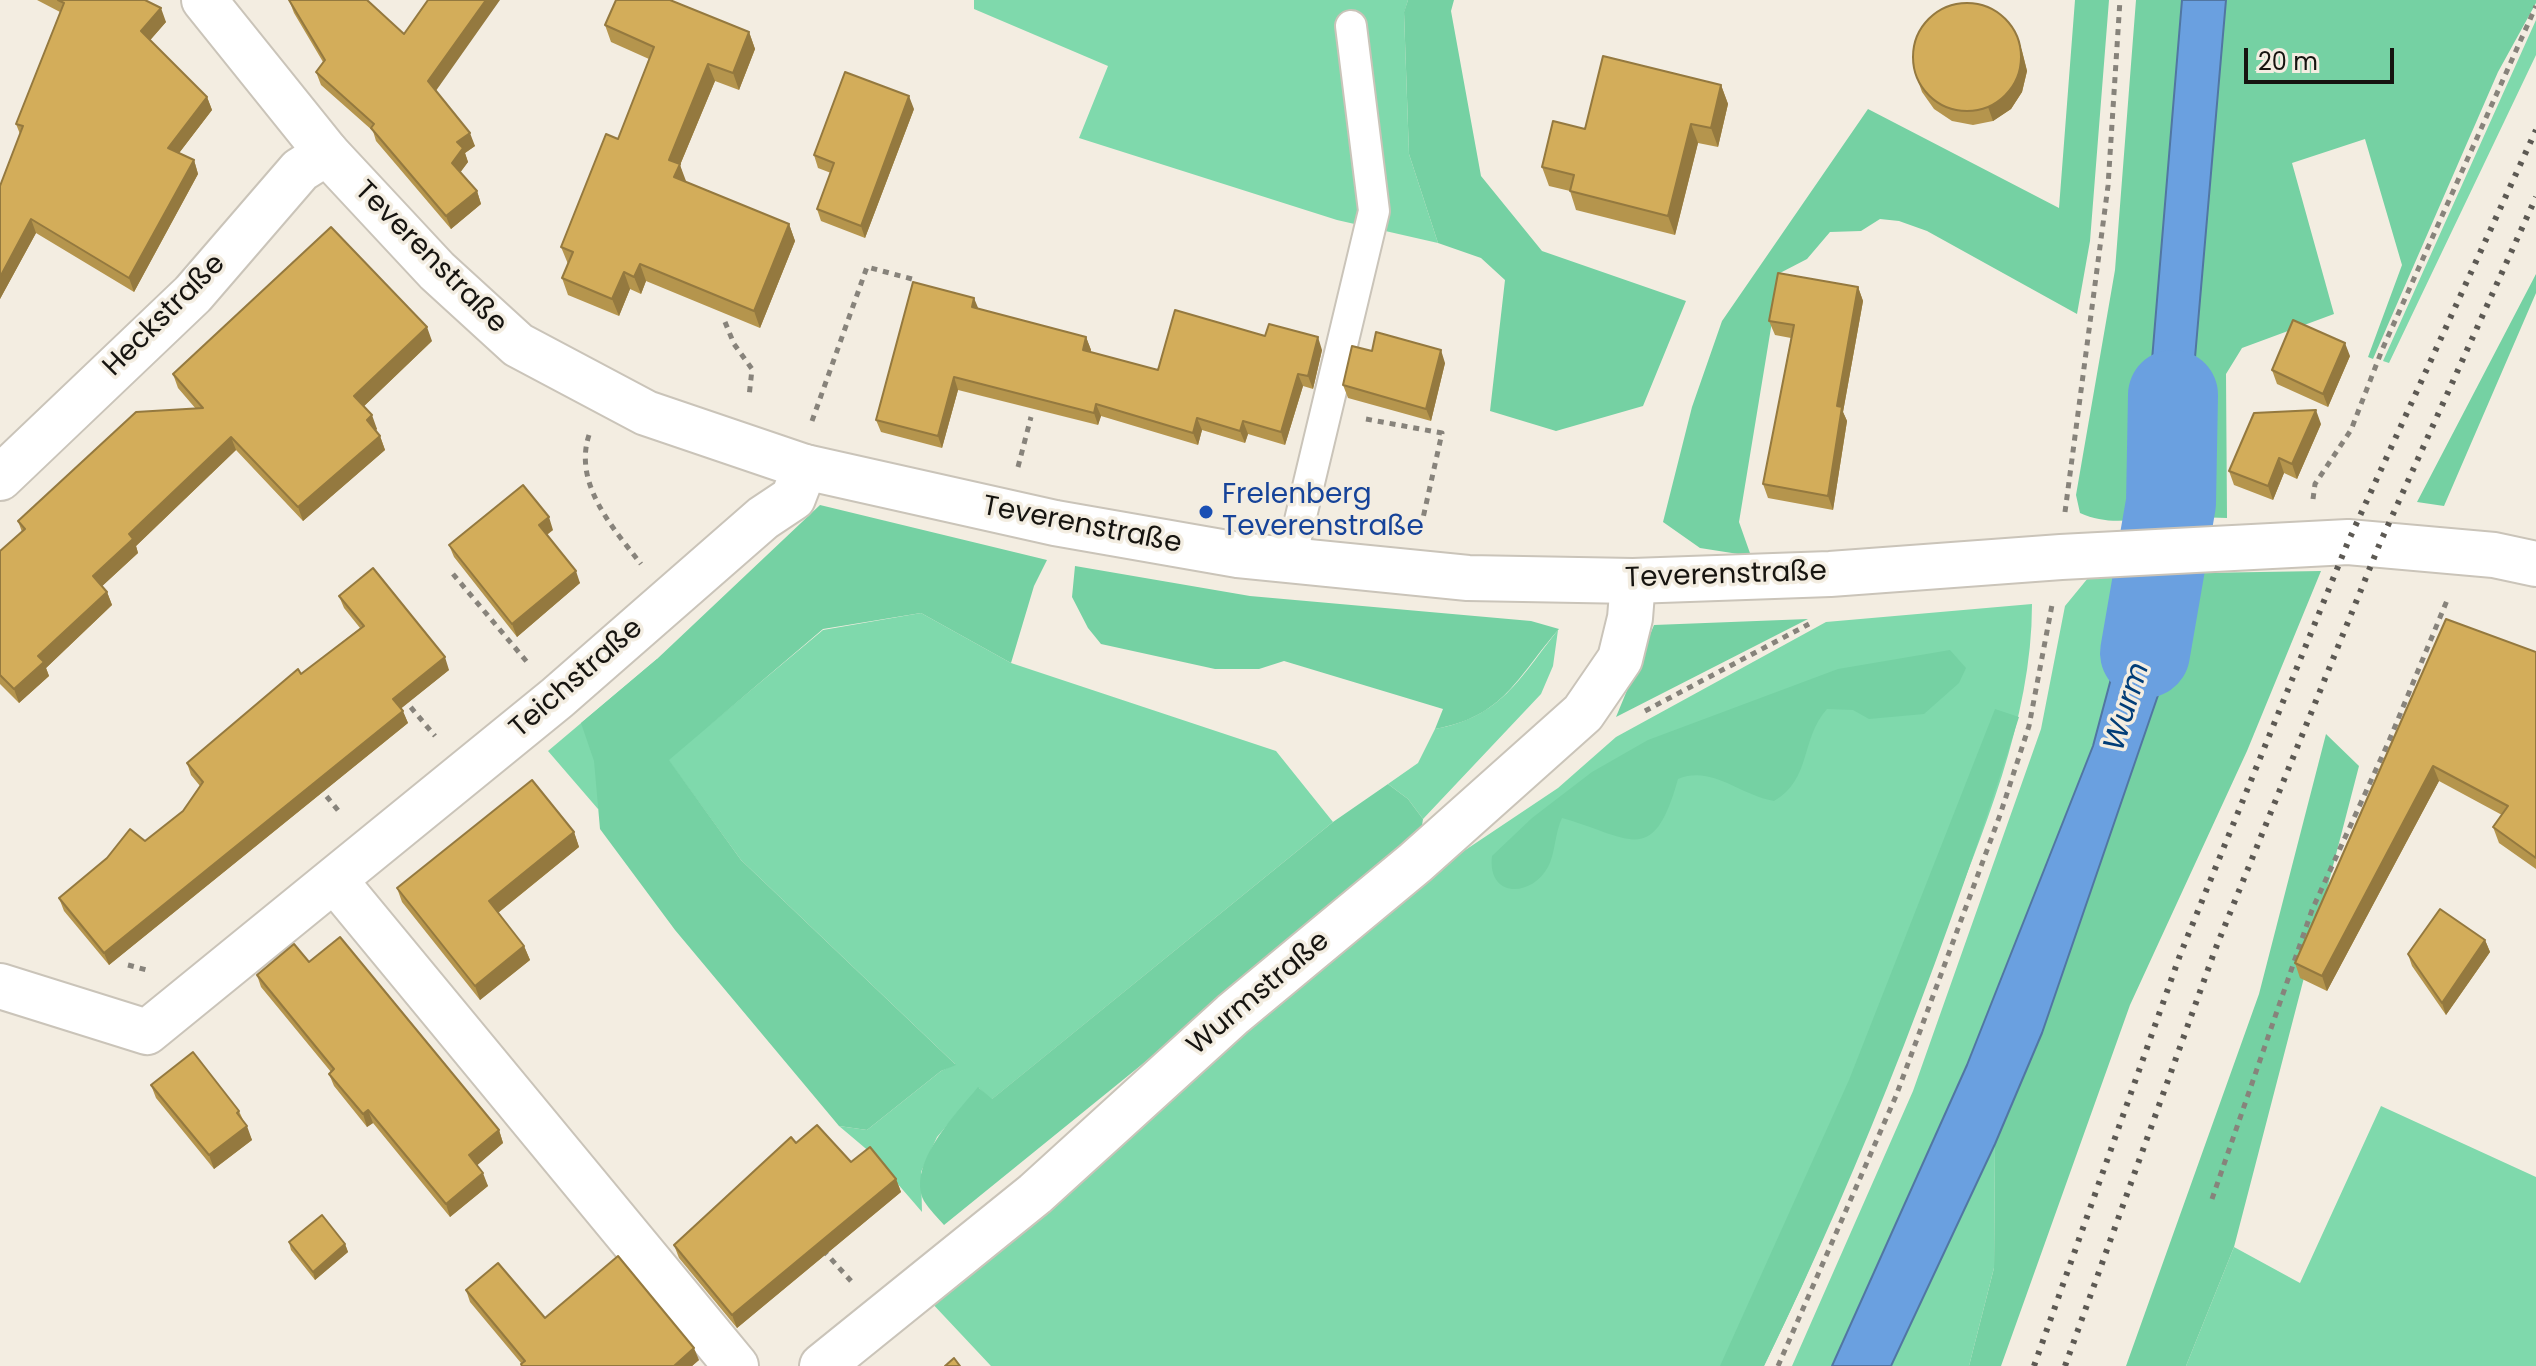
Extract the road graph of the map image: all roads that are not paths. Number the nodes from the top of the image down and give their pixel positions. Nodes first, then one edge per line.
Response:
1 (204, 0) edge
2 (1351, 26) dead end
3 (327, 153) junction
4 (801, 465) junction
5 (0, 478) edge
6 (1291, 558) junction
7 (2536, 564) edge
8 (1633, 581) junction
9 (336, 882) junction
10 (0, 986) edge
11 (736, 1366) edge
12 (822, 1366) edge

1 - 3 street, Teverenstraße
2 - 6 lane
3 - 4 street, Teverenstraße
3 - 5 street, Heckstraße
4 - 6 street, Teverenstraße
4 - 9 street, Teichstraße
6 - 8 street, Teverenstraße
7 - 8 street, Teverenstraße
8 - 12 street, Wurmstraße
9 - 10 street, Teichstraße
9 - 11 street

